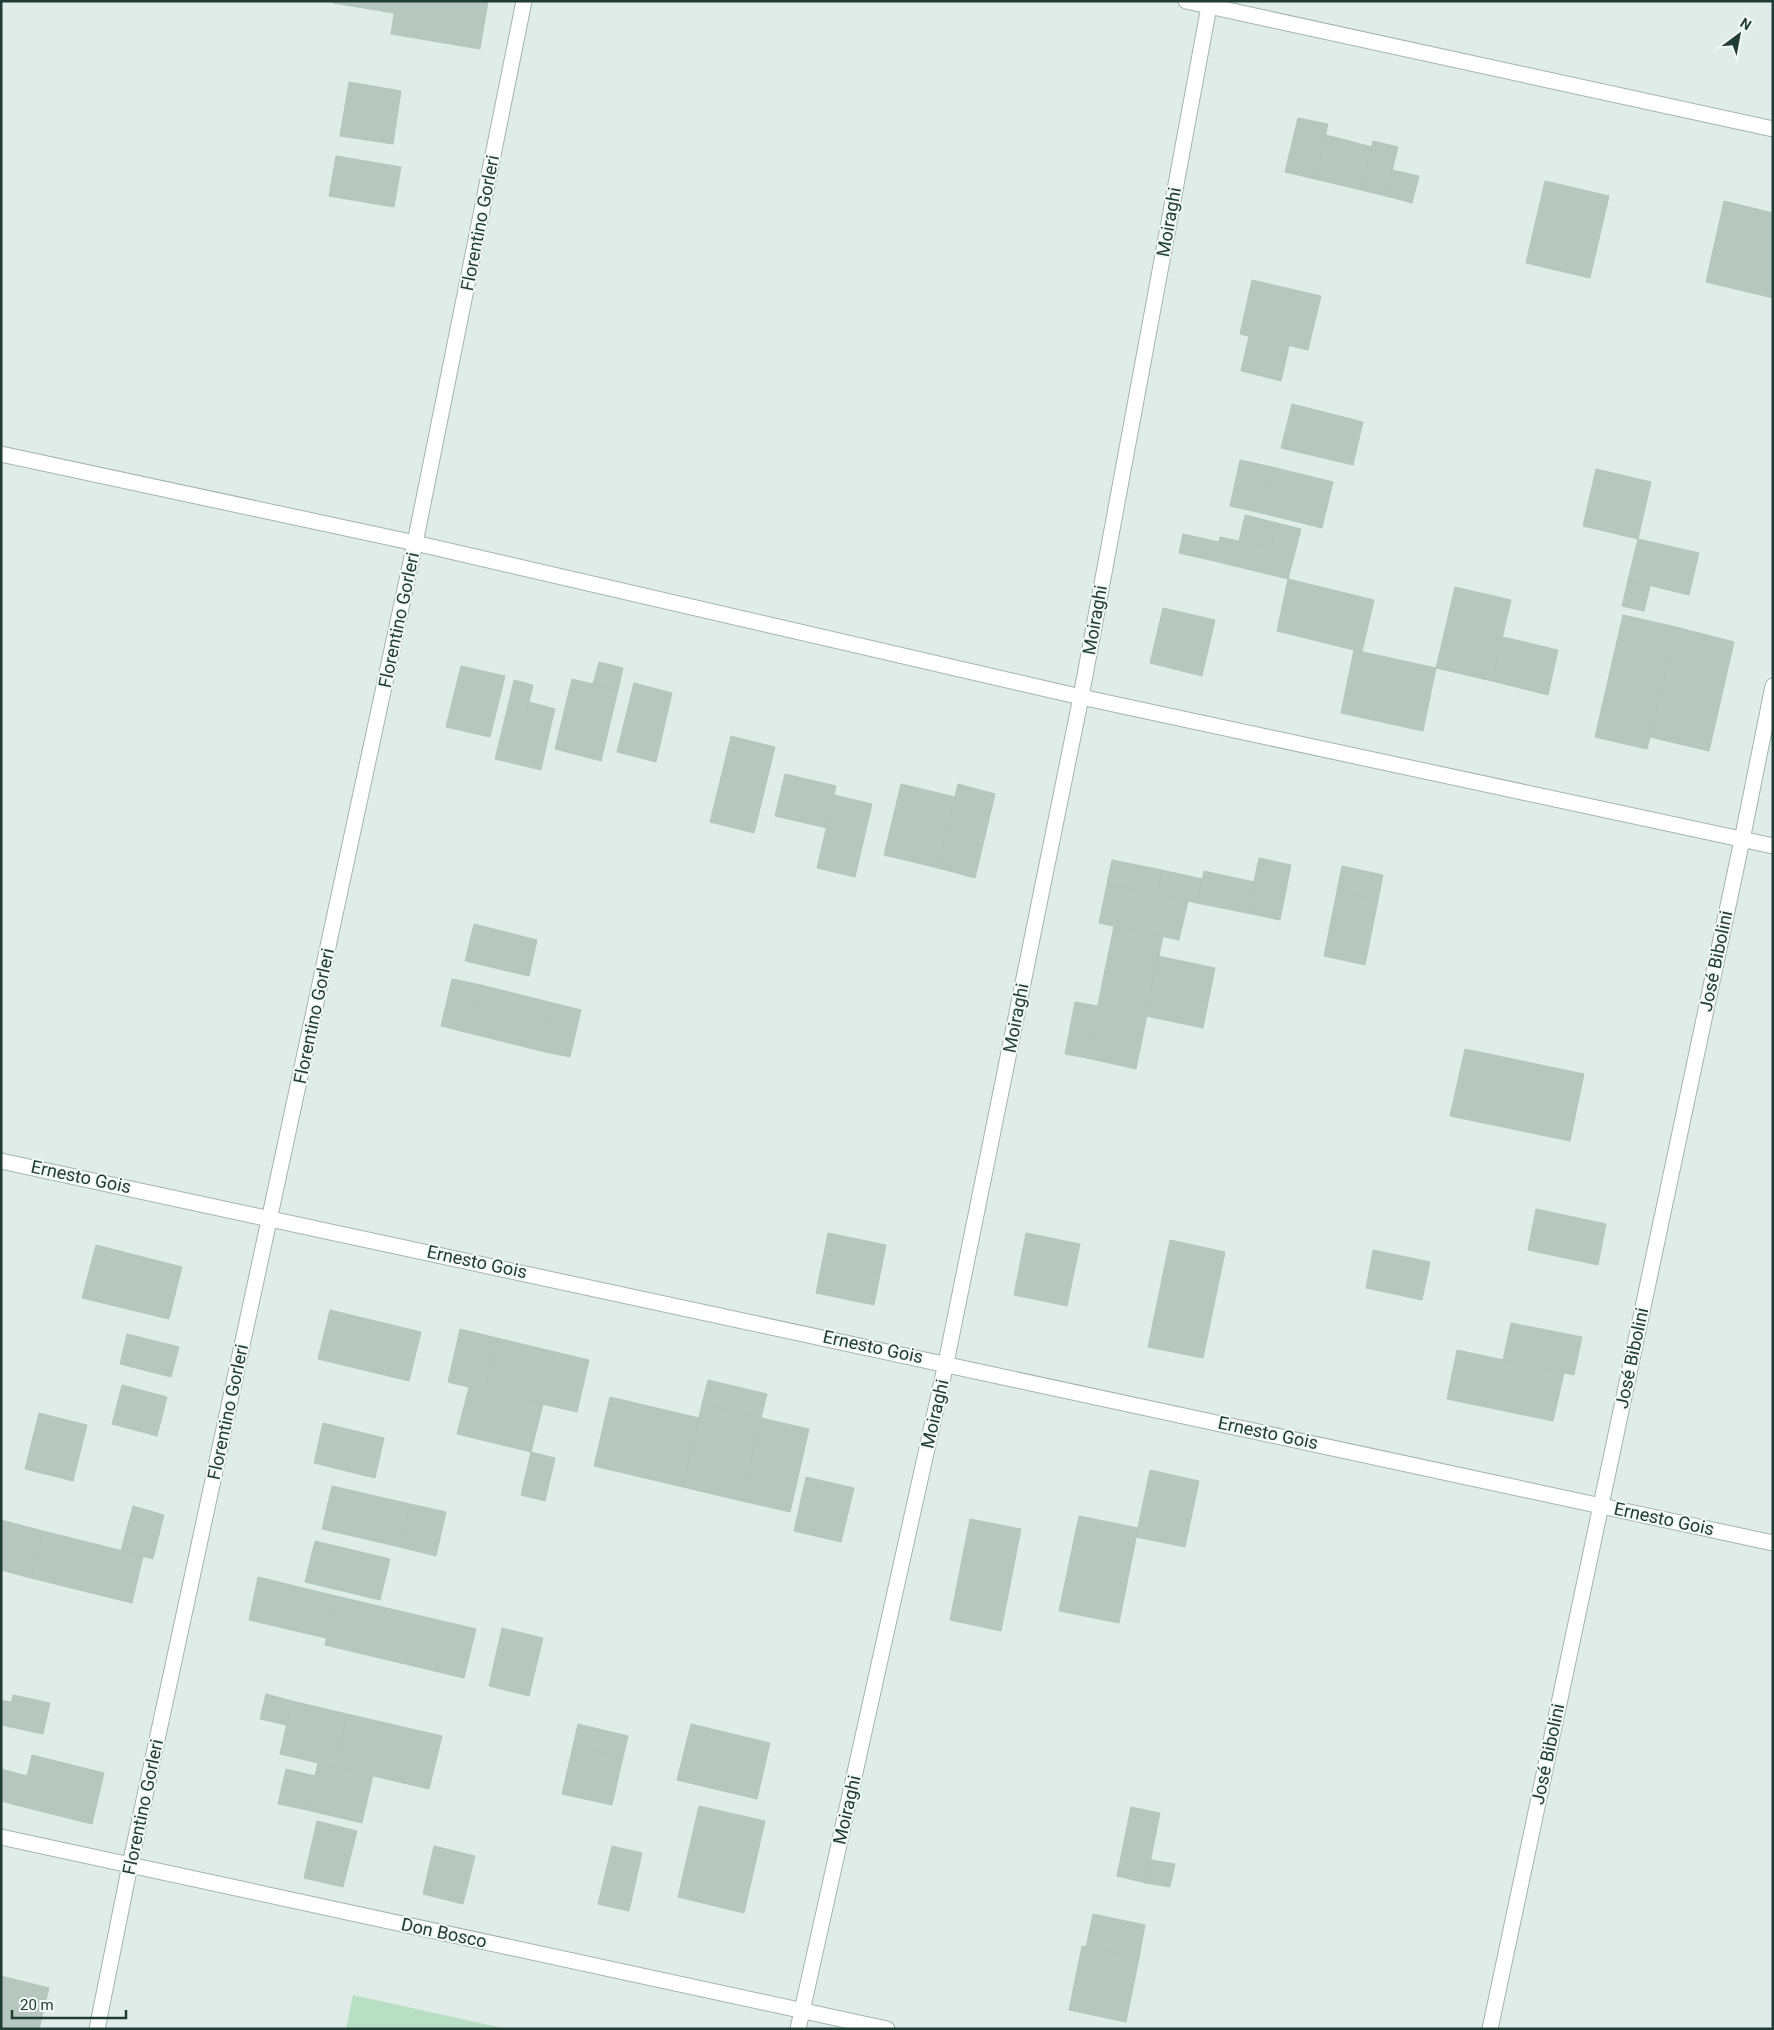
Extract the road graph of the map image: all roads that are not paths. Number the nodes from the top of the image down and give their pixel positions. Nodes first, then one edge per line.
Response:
1 (524, 1) edge
2 (1186, 1) edge
3 (1209, 4) edge
4 (1773, 129) edge
5 (1, 454) edge
6 (415, 543) junction
7 (1773, 686) edge
8 (1081, 697) junction
9 (1742, 840) junction
10 (1773, 846) edge
11 (1, 1160) edge
12 (270, 1217) junction
13 (946, 1363) junction
14 (1601, 1505) junction
15 (1773, 1543) edge
16 (1, 1837) edge
17 (130, 1865) junction
18 (802, 2010) junction
19 (97, 2029) edge
20 (798, 2029) edge
21 (887, 2029) edge
22 (1490, 2029) edge

1 - 6 street, Florentino Gorleri
2 - 3 street
3 - 4 street
3 - 8 street, Moiraghi
5 - 6 street
6 - 8 street
6 - 12 street, Florentino Gorleri
7 - 9 street, José Bibolini
8 - 9 street
8 - 13 street, Moiraghi
9 - 10 street
9 - 14 street, José Bibolini
11 - 12 street, Ernesto Gois
12 - 13 street, Ernesto Gois
12 - 17 street, Florentino Gorleri
13 - 14 street, Ernesto Gois
13 - 18 street, Moiraghi
14 - 15 street, Ernesto Gois
14 - 22 street, José Bibolini
16 - 17 street, Don Bosco
17 - 18 street, Don Bosco
17 - 19 street, Florentino Gorleri
18 - 20 street, Moiraghi
18 - 21 street, Don Bosco

